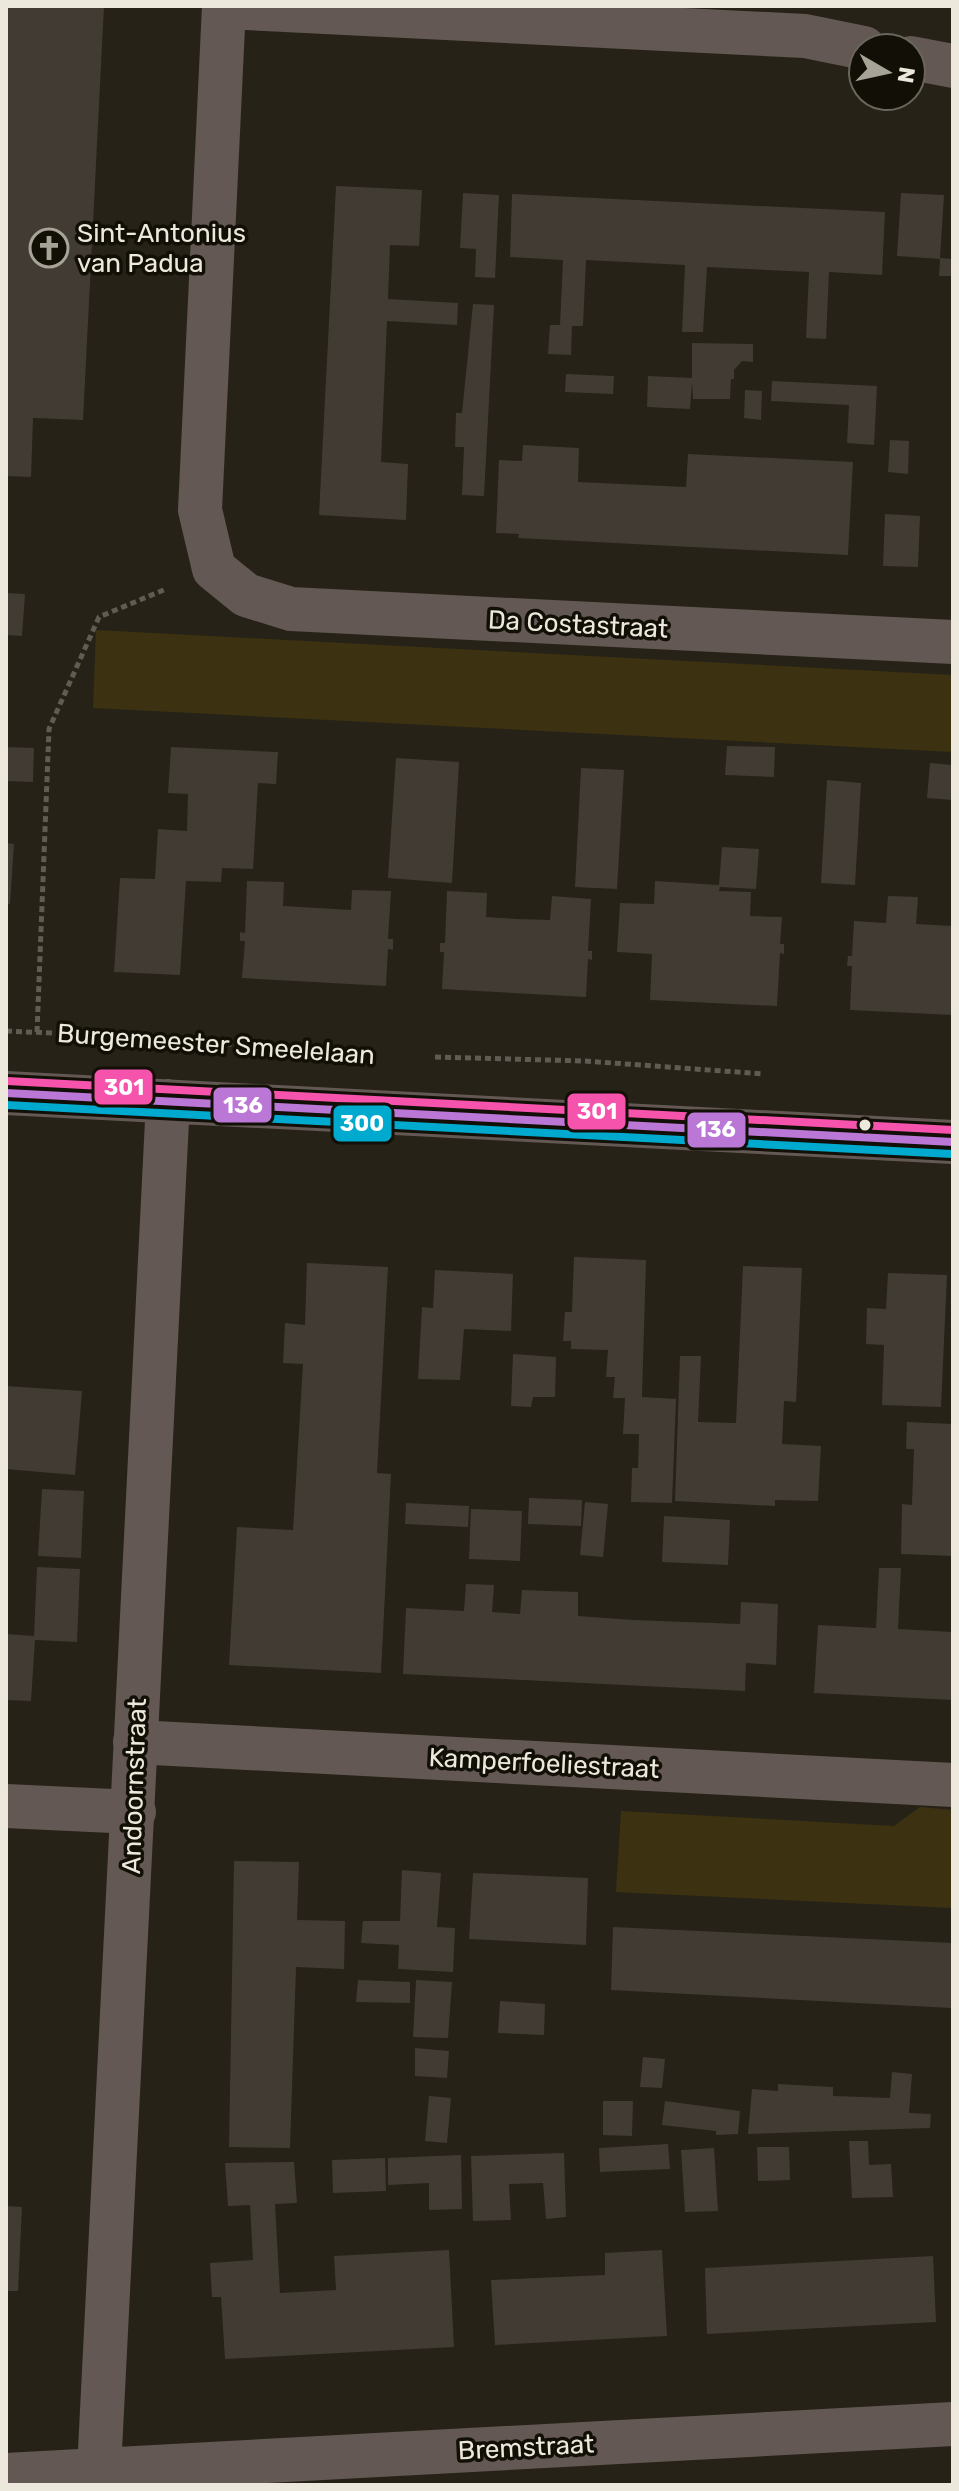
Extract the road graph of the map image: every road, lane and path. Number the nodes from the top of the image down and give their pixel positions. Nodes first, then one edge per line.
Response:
1 (224, 7) edge
2 (805, 21) edge
3 (847, 40) edge
4 (927, 61) edge
5 (953, 66) edge
6 (214, 569) junction
7 (953, 642) edge
8 (6, 1031) edge
9 (37, 1032) junction
10 (327, 1052) dead end
11 (421, 1056) dead end
12 (771, 1074) dead end
13 (6, 1093) edge
14 (168, 1101) junction
15 (953, 1142) edge
16 (135, 1742) junction
17 (953, 1785) edge
18 (6, 1806) edge
19 (134, 1812) junction
20 (953, 2424) edge
21 (99, 2470) junction
22 (357, 2470) edge
23 (6, 2475) edge

1 - 2 street
1 - 6 street
2 - 3 street
4 - 5 street
6 - 7 street, Da Costastraat
6 - 9 path
8 - 9 path, Burgemeester Smeelelaan
9 - 10 path, Burgemeester Smeelelaan
11 - 12 path
13 - 14 street
14 - 15 street
14 - 16 street, Andoornstraat
16 - 17 street, Kamperfoeliestraat
16 - 19 street, Andoornstraat
18 - 19 street
19 - 21 street, Andoornstraat
20 - 22 street, Bremstraat
21 - 22 street, Bremstraat
21 - 23 street, Bremstraat

